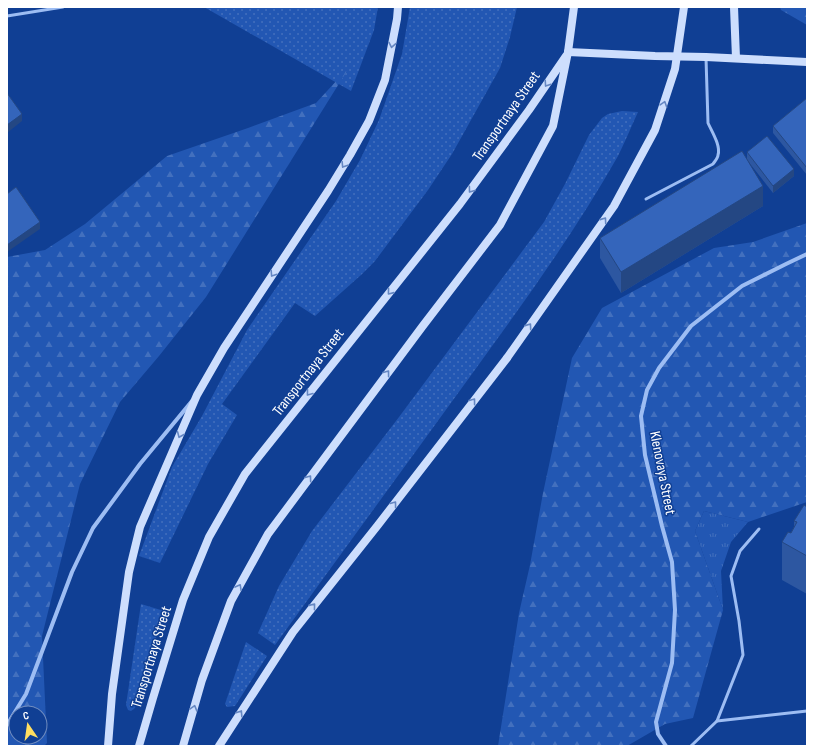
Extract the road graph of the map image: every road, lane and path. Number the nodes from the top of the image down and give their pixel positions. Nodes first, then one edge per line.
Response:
1 (63, 7) edge
2 (398, 7) edge
3 (574, 7) edge
4 (684, 7) edge
5 (734, 7) edge
6 (7, 16) edge
7 (568, 52) junction
8 (706, 56) junction
9 (736, 58) junction
10 (807, 62) edge
11 (646, 199) dead end
12 (807, 254) edge
13 (197, 395) junction
14 (759, 530) dead end
15 (807, 711) edge
16 (718, 721) junction
17 (7, 725) edge
18 (108, 746) edge
19 (139, 746) edge
20 (184, 746) edge
21 (219, 746) edge
22 (666, 746) edge
23 (691, 746) edge

1 - 6 lane
2 -> 13 main road
3 - 7 main road, Transportnaya Street
21 -> 4 main road, bridge
5 - 9 main road
7 - 8 main road
7 -> 19 main road, Transportnaya Street
20 -> 7 main road, Transportnaya Street
8 - 9 main road
8 - 11 lane
9 - 10 main road
12 - 22 street, Klenovaya Street
13 - 17 street
13 -> 18 main road
14 - 16 lane
15 - 16 lane
16 - 23 lane

